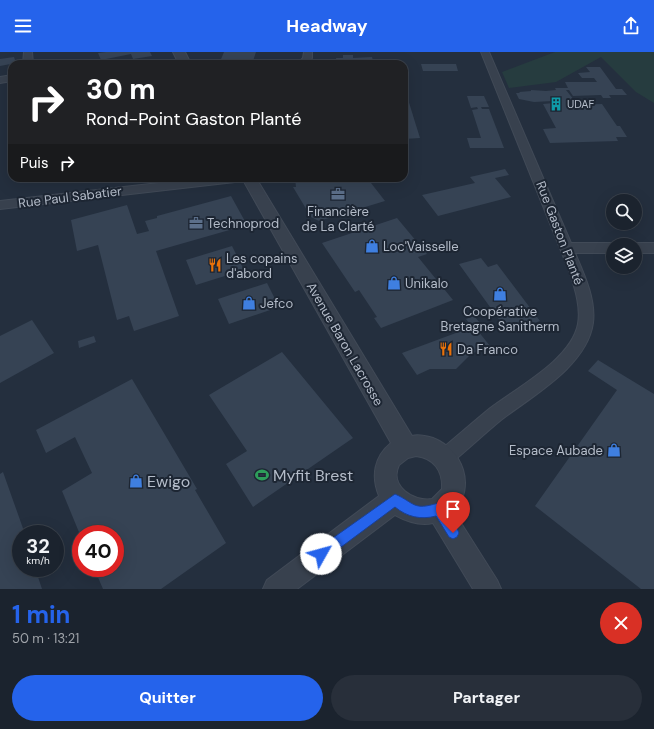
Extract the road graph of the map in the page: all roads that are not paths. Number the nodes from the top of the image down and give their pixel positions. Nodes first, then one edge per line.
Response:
1 (484, 52) edge
2 (200, 182) edge
3 (251, 182) edge
4 (0, 205) edge
5 (568, 248) junction
6 (606, 248) edge
7 (642, 248) edge
8 (654, 248) edge
9 (406, 446) junction
10 (444, 458) junction
11 (395, 500) junction
12 (438, 509) junction
13 (276, 589) edge
14 (488, 589) edge

1 - 5 street, Rue Gaston Planté
2 - 4 street, Rue Paul Sabatier
3 - 9 street, Avenue Baron Lacrosse
5 - 6 street
5 - 10 street, Rue Gaston Planté
7 - 8 street
9 - 10 street
9 - 11 street
10 - 12 street
11 - 12 street
11 - 13 street
12 - 14 street

